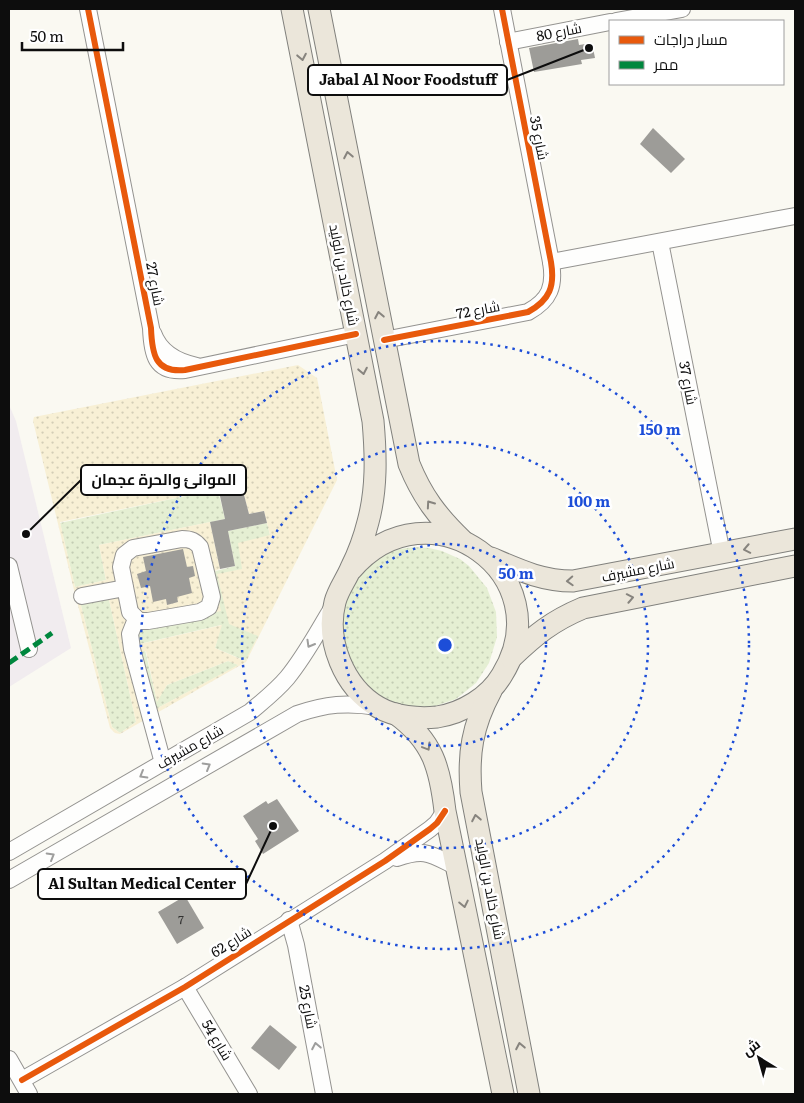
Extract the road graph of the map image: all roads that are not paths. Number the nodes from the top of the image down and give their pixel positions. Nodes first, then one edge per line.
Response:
1 (88, 9) edge
2 (292, 9) edge
3 (319, 9) edge
4 (502, 9) edge
5 (673, 10) edge
6 (621, 20) edge
7 (609, 22) edge
8 (508, 42) junction
9 (795, 216) edge
10 (660, 242) junction
11 (552, 268) junction
12 (356, 334) junction
13 (384, 340) junction
14 (795, 539) edge
15 (462, 540) junction
16 (485, 554) junction
17 (722, 554) junction
18 (9, 566) edge
19 (795, 566) edge
20 (351, 570) junction
21 (125, 588) junction
22 (82, 596) dead end
23 (335, 603) junction
24 (136, 619) junction
25 (29, 649) dead end
26 (511, 658) junction
27 (493, 687) junction
28 (386, 710) junction
29 (162, 763) junction
30 (445, 811) junction
31 (10, 848) edge
32 (385, 861) junction
33 (457, 867) junction
34 (9, 880) edge
35 (289, 920) junction
36 (184, 987) junction
37 (9, 1059) edge
38 (25, 1087) edge
39 (248, 1094) edge
40 (324, 1094) edge
41 (503, 1094) edge
42 (529, 1094) edge

1 - 12 street, شارع 27
2 -> 12 main road, شارع خالد بن الوليد
13 -> 3 main road, شارع خالد بن الوليد
4 - 8 street, شارع 35
5 - 6 street
7 - 8 street, شارع 80
8 - 11 street, شارع 35
9 - 10 street
10 - 11 street
10 - 17 street, شارع 37
11 - 13 street, شارع 72
12 -> 20 main road, شارع خالد بن الوليد
15 -> 13 main road, شارع خالد بن الوليد
14 -> 17 main road, شارع مشيرف
15 - 16 main road
15 - 20 main road
17 -> 16 main road, شارع مشيرف
16 - 26 main road
18 - 25 street
26 -> 19 main road, شارع مشيرف
20 - 23 main road, شارع خالد بن الوليد
21 - 22 street
21 - 24 street
21 - 24 street
23 - 28 main road, شارع خالد بن الوليد
23 -> 29 street, شارع مشيرف
24 - 29 street
26 - 27 main road
27 - 28 main road
42 -> 27 main road, شارع خالد بن الوليد
28 -> 30 main road, شارع خالد بن الوليد
34 -> 28 street, شارع مشيرف
29 -> 31 street, شارع مشيرف
30 - 32 street, شارع 62
30 - 33 main road, شارع خالد بن الوليد
32 - 33 street, شارع 62
32 - 35 street, شارع 62
33 -> 41 main road, شارع خالد بن الوليد
35 - 36 street, شارع 62
40 -> 35 street, شارع 25
36 - 38 street, شارع 62
36 - 39 street, شارع 54
37 - 38 street

